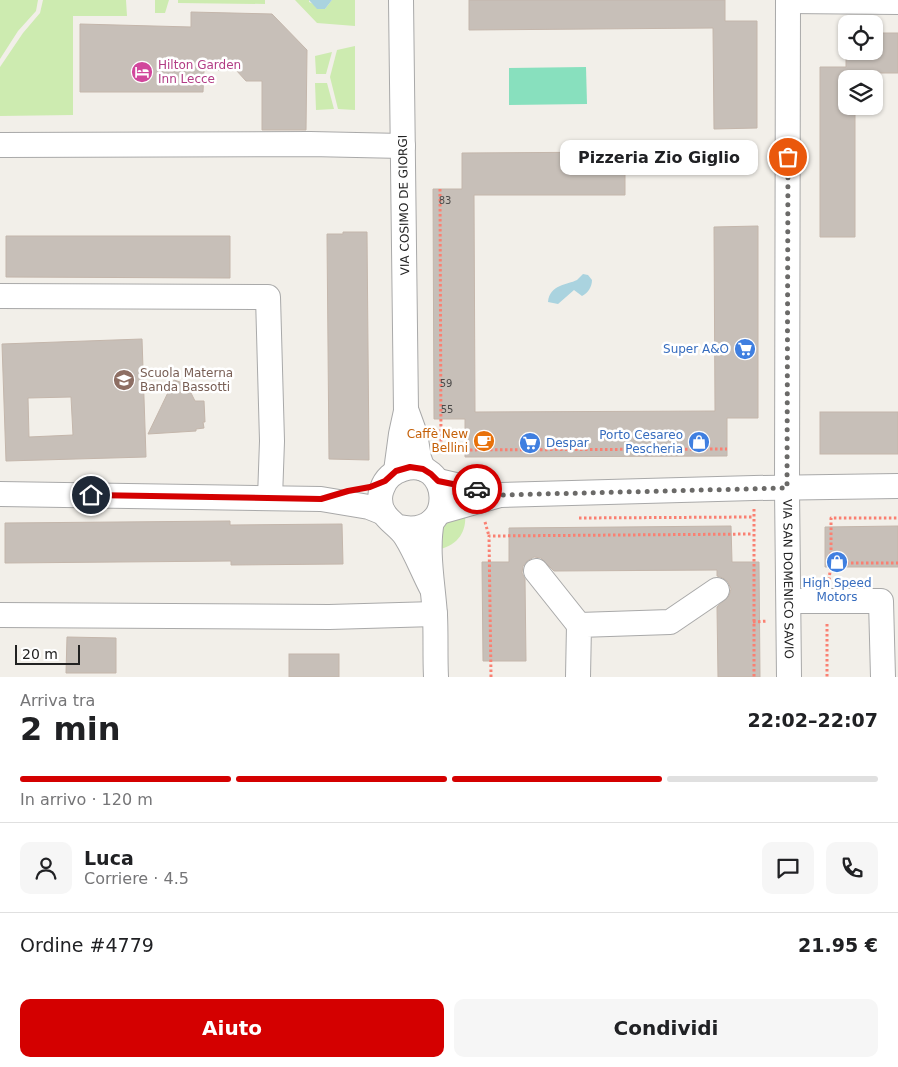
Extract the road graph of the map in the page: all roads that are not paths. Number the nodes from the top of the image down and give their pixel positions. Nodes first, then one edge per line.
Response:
1 (401, 0) edge
2 (788, 1) edge
3 (827, 1) edge
4 (898, 2) edge
5 (0, 145) edge
6 (403, 146) junction
7 (0, 296) edge
8 (406, 411) junction
9 (431, 475) junction
10 (391, 476) junction
11 (898, 486) edge
12 (787, 488) junction
13 (0, 494) edge
14 (500, 495) junction
15 (270, 498) junction
16 (321, 499) junction
17 (436, 516) junction
18 (391, 520) junction
19 (536, 571) dead end
20 (432, 589) junction
21 (717, 590) dead end
22 (788, 601) junction
23 (435, 614) junction
24 (0, 615) edge
25 (579, 625) junction
26 (436, 677) edge
27 (578, 677) edge
28 (789, 677) edge
29 (883, 677) edge

1 - 6 street, VIA COSIMO DE GIORGI
2 - 3 street
2 - 12 street, VIA SAN DOMENICO SAVIO
3 - 4 street
5 - 6 street
6 - 8 street, VIA COSIMO DE GIORGI
7 - 15 street
8 - 9 street, VIA COSIMO DE GIORGI
8 - 10 street, VIA COSIMO DE GIORGI
9 - 10 street
9 - 14 street
9 - 17 street, VIA COSIMO DE GIORGI
10 - 16 street
10 - 18 street, VIA COSIMO DE GIORGI
11 - 12 street
12 - 14 street
12 - 22 street, VIA SAN DOMENICO SAVIO
13 - 15 street
14 - 17 street
15 - 16 street
16 - 18 street
17 - 18 street
17 - 20 street, VIA COSIMO DE GIORGI
18 - 20 street, VIA COSIMO DE GIORGI
19 - 25 street
20 - 23 street, VIA COSIMO DE GIORGI
21 - 25 street
22 - 28 street, VIA SAN DOMENICO SAVIO
22 - 29 street
23 - 24 street
23 - 26 street, VIA COSIMO DE GIORGI
25 - 27 street

